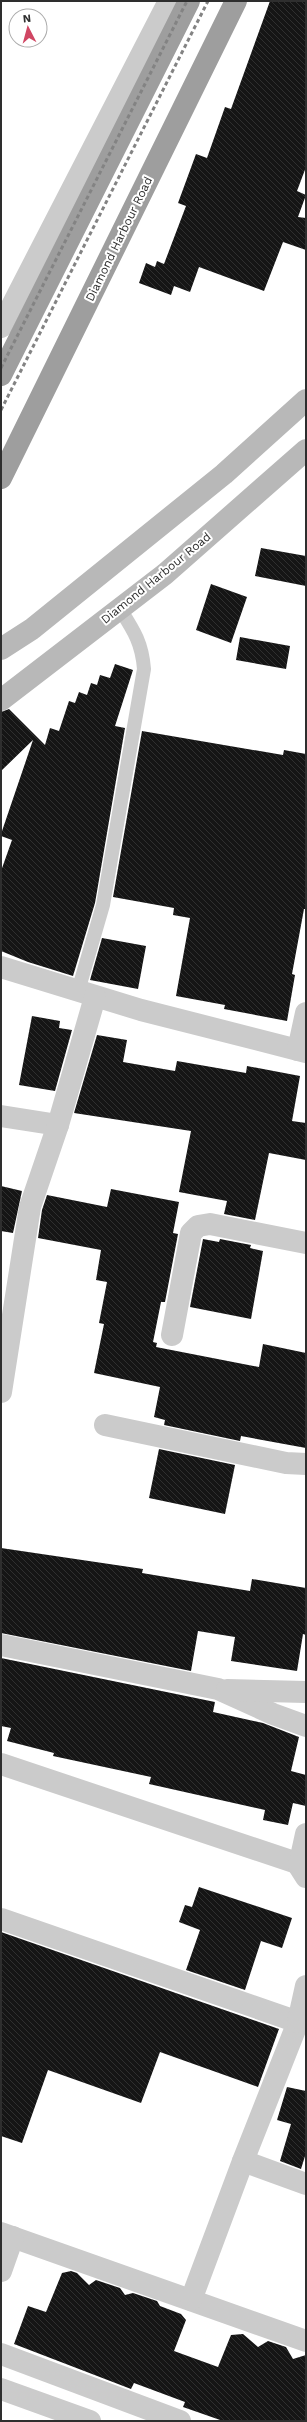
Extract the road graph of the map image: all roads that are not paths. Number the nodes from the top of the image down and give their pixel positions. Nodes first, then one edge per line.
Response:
1 (169, 1) edge
2 (189, 1) edge
3 (236, 1) edge
4 (1, 327) edge
5 (1, 375) edge
6 (306, 400) edge
7 (306, 450) edge
8 (1, 478) edge
9 (120, 609) junction
10 (1, 649) edge
11 (1, 700) edge
12 (1, 966) edge
13 (87, 994) junction
14 (306, 1013) edge
15 (302, 1051) edge
16 (1, 1116) edge
17 (58, 1124) junction
18 (306, 1243) edge
19 (172, 1336) dead end
20 (1, 1392) edge
21 (105, 1425) dead end
22 (306, 1464) edge
23 (1, 1645) edge
24 (218, 1689) junction
25 (306, 1692) edge
26 (306, 1726) edge
27 (1, 1764) edge
28 (306, 1834) edge
29 (304, 1870) edge
30 (1, 1919) edge
31 (306, 1986) edge
32 (303, 2025) edge
33 (243, 2161) junction
34 (306, 2184) edge
35 (7, 2235) edge
36 (1, 2271) edge
37 (191, 2300) junction
38 (306, 2341) edge
39 (1, 2354) edge
40 (1, 2389) edge
41 (90, 2421) edge
42 (180, 2421) edge

1 - 4 street
2 - 5 highway
3 - 8 highway, Diamond Harbour Road
6 - 10 main road
7 - 9 main road, Diamond Harbour Road
9 - 11 main road, Diamond Harbour Road
9 - 13 lane
12 - 13 street
13 - 15 street
13 - 17 street
14 - 15 street
16 - 17 street
17 - 20 street
18 - 19 street
21 - 22 street
23 - 24 street
24 - 25 street
24 - 26 street
27 - 29 street
28 - 29 street
30 - 32 street
31 - 32 street
32 - 33 street
33 - 34 street
33 - 37 street
35 - 36 street
35 - 37 street
37 - 38 street
39 - 42 street
40 - 41 street

